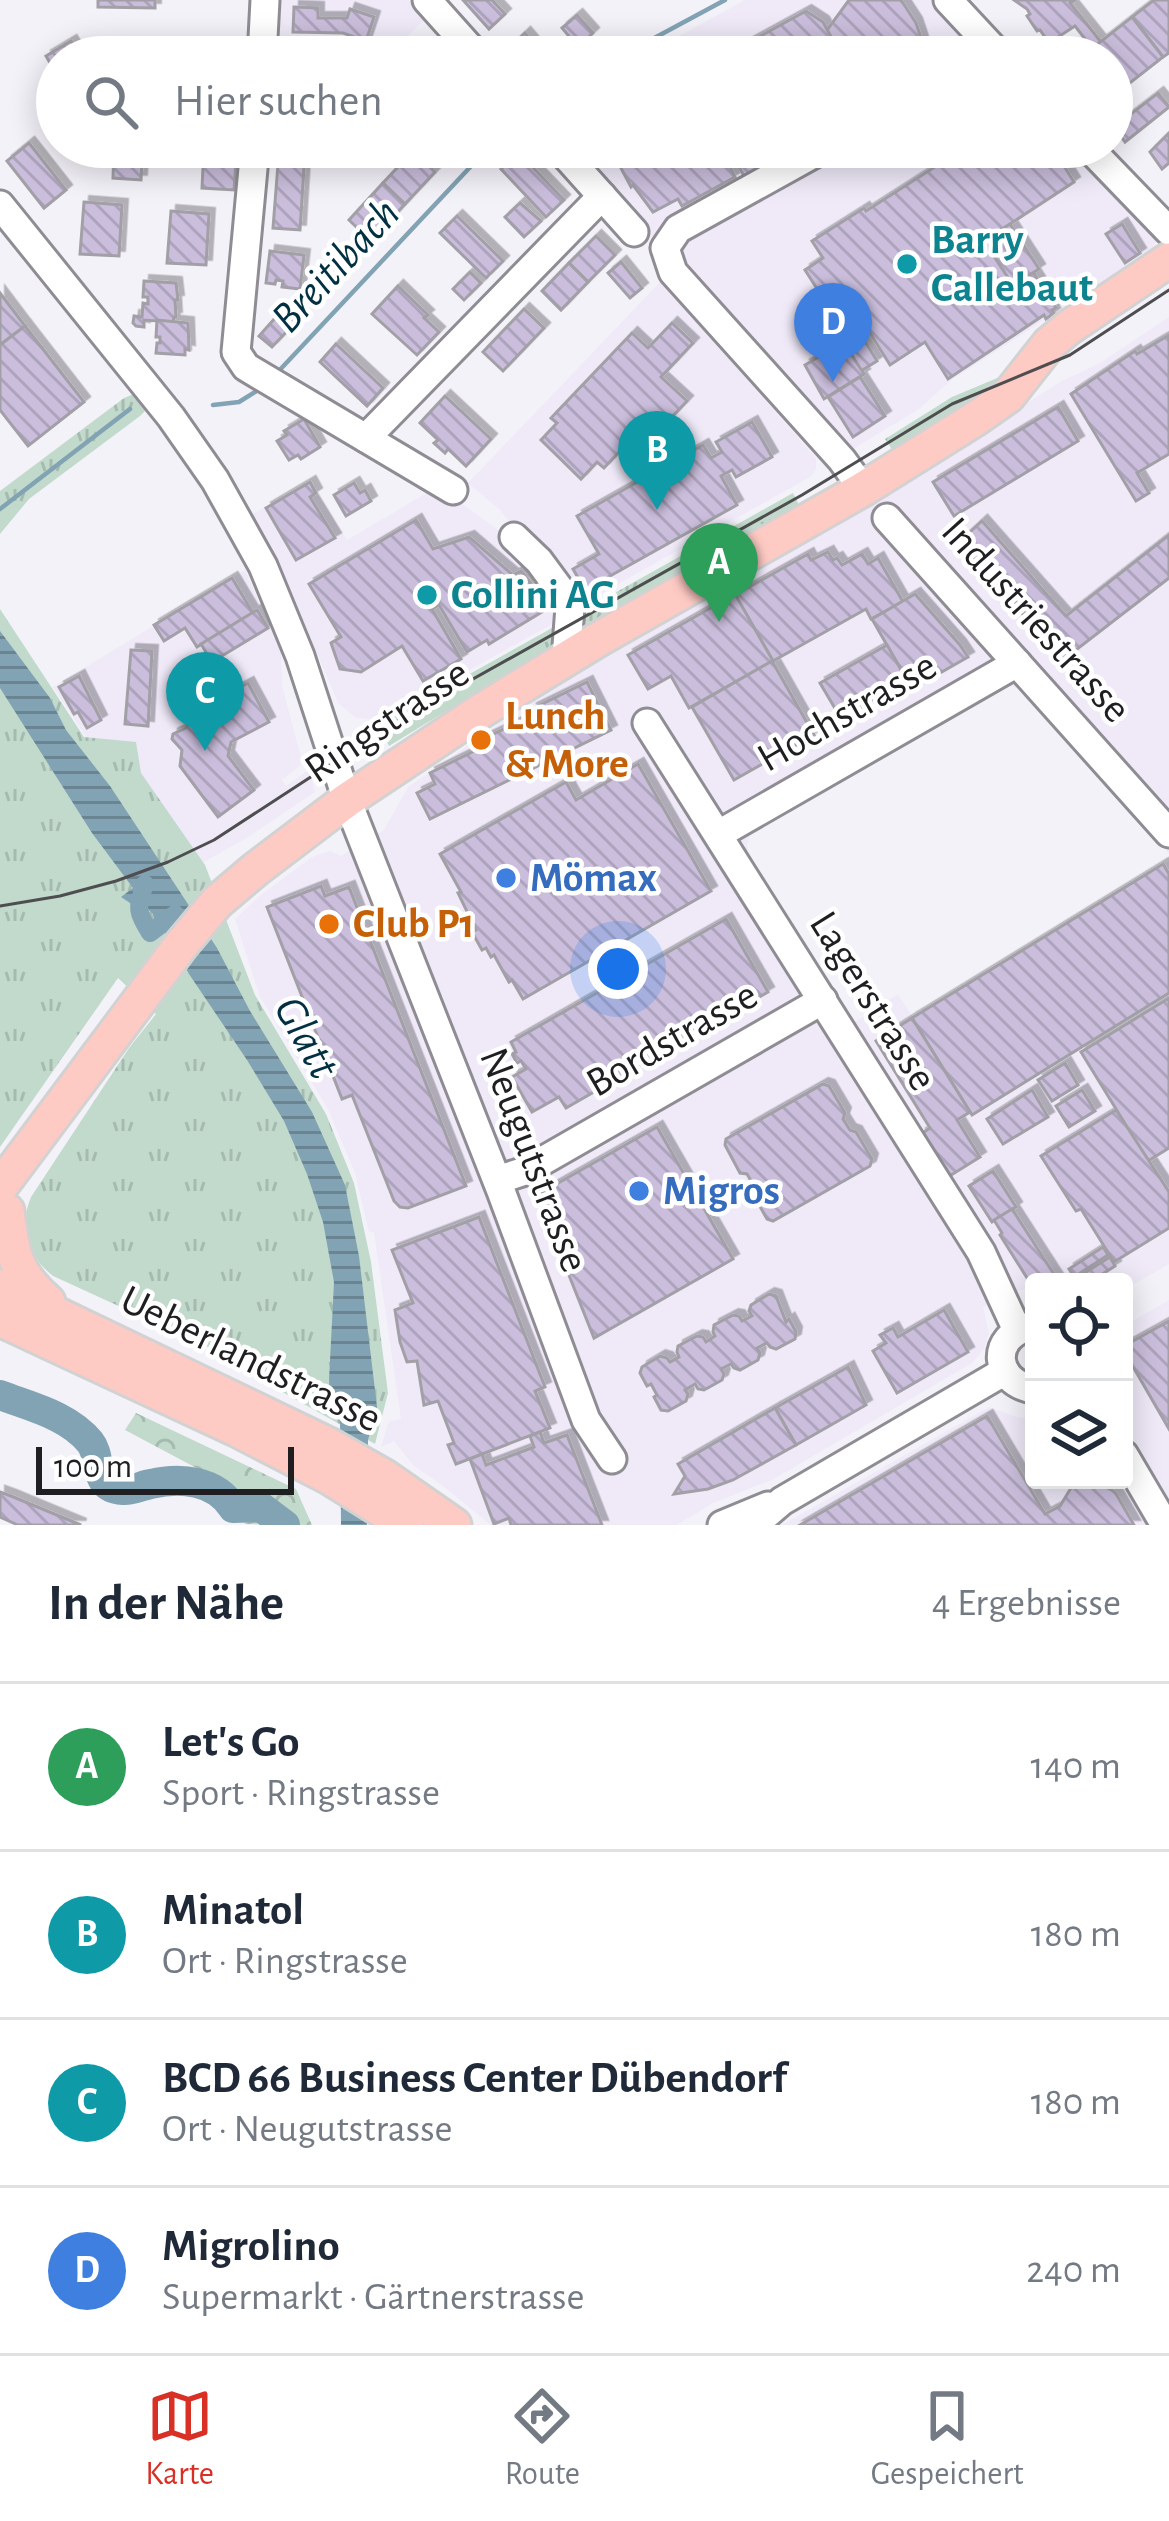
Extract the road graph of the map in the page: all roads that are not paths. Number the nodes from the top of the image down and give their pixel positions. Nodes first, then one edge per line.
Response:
1 (266, 0) edge
2 (428, 0) edge
3 (948, 0) edge
4 (263, 36) edge
5 (460, 36) edge
6 (981, 36) edge
7 (253, 168) edge
8 (577, 168) edge
9 (788, 168) edge
10 (1108, 168) edge
11 (602, 196) junction
12 (0, 206) edge
13 (634, 232) dead end
14 (1169, 232) edge
15 (1169, 260) edge
16 (366, 438) junction
17 (863, 489) junction
18 (453, 490) dead end
19 (887, 518) dead end
20 (514, 537) dead end
21 (566, 659) junction
22 (1017, 663) junction
23 (647, 722) dead end
24 (347, 800) junction
25 (1169, 833) edge
26 (719, 834) junction
27 (823, 1000) junction
28 (497, 1180) junction
29 (2, 1208) edge
30 (0, 1287) edge
31 (0, 1319) edge
32 (68, 1319) junction
33 (1025, 1326) edge
34 (1025, 1329) edge
35 (1005, 1371) junction
36 (1025, 1387) edge
37 (612, 1459) dead end
38 (328, 1460) junction
39 (1133, 1470) edge
40 (782, 1501) junction
41 (396, 1518) edge
42 (454, 1525) edge
43 (722, 1525) edge
44 (754, 1525) edge
45 (1165, 1525) edge

1 - 4 street
2 - 5 street
3 - 6 street
7 - 16 street
8 - 11 street
9 - 17 street
10 - 14 street
11 - 13 street
11 - 16 street
12 - 24 street, Neugutstrasse
15 - 17 main road, Ringstrasse
16 - 18 street
17 - 21 main road, Ringstrasse
19 - 22 street, Industriestrasse
20 - 21 street
21 - 24 main road, Ringstrasse
22 - 25 street, Industriestrasse
22 - 26 street, Hochstrasse
23 - 26 street, Lagerstrasse
24 - 28 street, Neugutstrasse
24 - 29 main road, Ringstrasse
26 - 27 street, Lagerstrasse
27 - 28 street, Bordstrasse
27 - 33 street, Lagerstrasse
28 - 37 street, Neugutstrasse
29 - 32 main road
30 - 32 main road, Ueberlandstrasse
31 - 38 main road, Ueberlandstrasse
32 - 38 main road, Ueberlandstrasse
34 - 35 street
35 - 36 street
35 - 40 street
38 - 41 main road, Ueberlandstrasse
38 - 42 main road, Ueberlandstrasse
39 - 45 street
40 - 43 street
40 - 44 street

